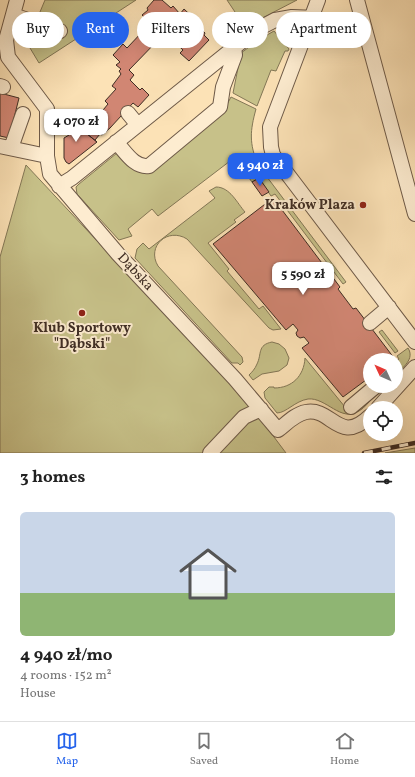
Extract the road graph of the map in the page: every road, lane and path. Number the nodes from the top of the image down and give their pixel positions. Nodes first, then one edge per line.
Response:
1 (17, 0) edge
2 (318, 0) edge
3 (357, 0) edge
4 (14, 12) edge
5 (315, 12) edge
6 (12, 19) edge
7 (233, 48) edge
8 (234, 48) edge
9 (302, 48) edge
10 (128, 113) dead end
11 (23, 114) dead end
12 (137, 124) junction
13 (116, 142) junction
14 (5, 147) edge
15 (47, 156) junction
16 (59, 186) junction
17 (415, 214) edge
18 (389, 307) junction
19 (370, 323) dead end
20 (415, 342) edge
21 (415, 367) edge
22 (403, 377) edge
23 (367, 393) edge
24 (350, 407) dead end
25 (261, 409) junction
26 (363, 421) edge
27 (210, 453) edge

1 - 4 street, Dąbska
2 - 5 street
3 - 17 street
6 - 15 street, Dąbska
7 - 12 street
8 - 13 street
9 - 18 street
10 - 12 street
11 - 14 street
12 - 13 street
13 - 16 street
14 - 15 street
15 - 16 street, Dąbska
16 - 25 street, Dąbska
18 - 19 street
18 - 20 street
21 - 22 street
23 - 24 street
25 - 26 street, Dąbska
25 - 27 street

